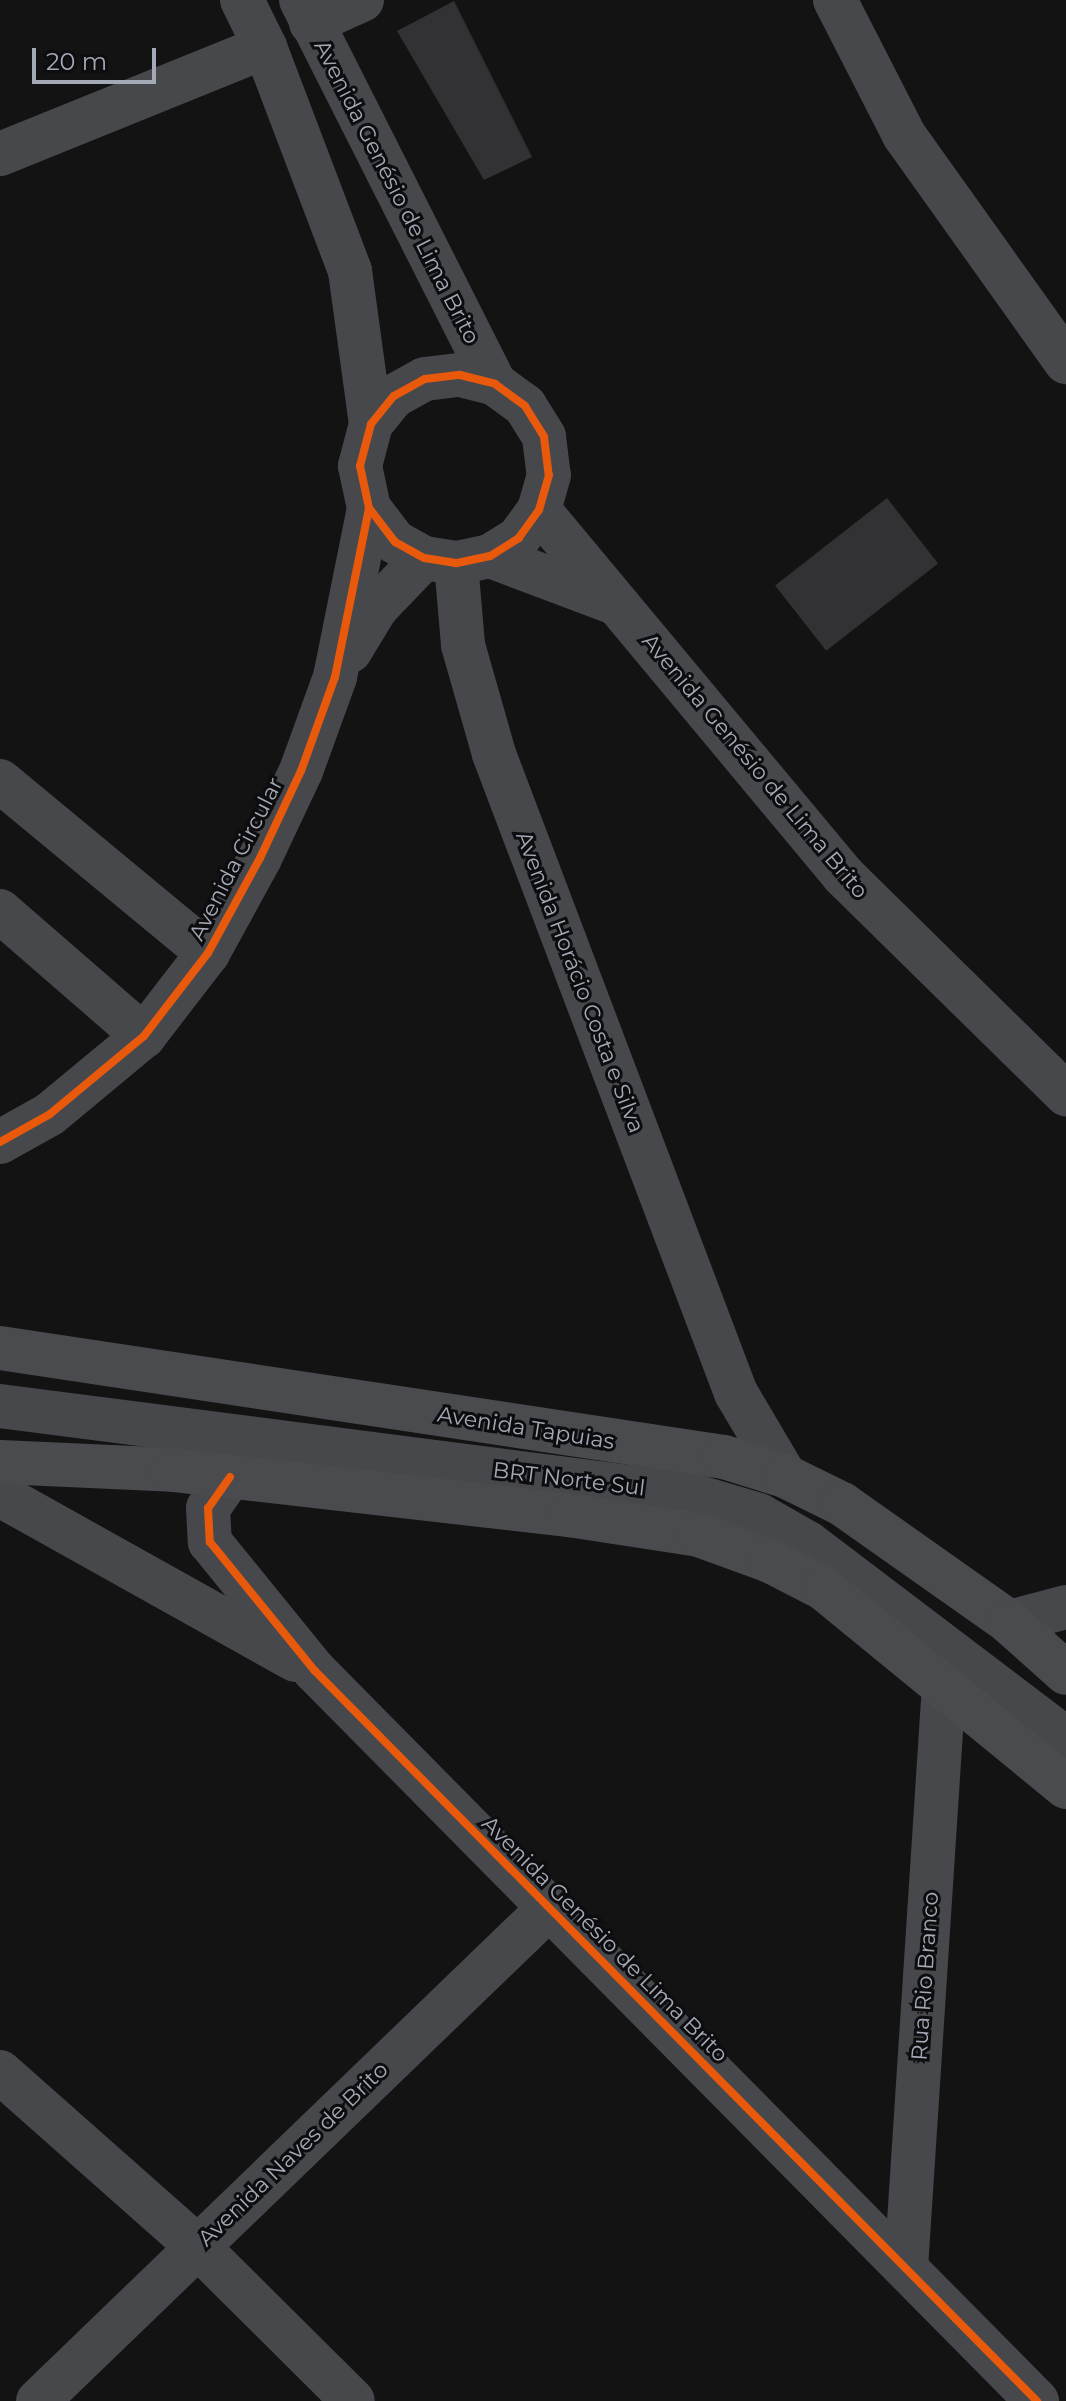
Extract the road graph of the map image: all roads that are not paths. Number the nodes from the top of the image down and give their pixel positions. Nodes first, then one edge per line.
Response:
1 (242, 0) edge
2 (362, 0) edge
3 (835, 0) edge
4 (306, 12) edge
5 (265, 47) junction
6 (0, 154) edge
7 (1066, 362) edge
8 (495, 384) junction
9 (371, 424) junction
10 (369, 508) junction
11 (539, 510) junction
12 (457, 559) junction
13 (617, 604) junction
14 (335, 677) junction
15 (0, 781) edge
16 (0, 911) edge
17 (208, 953) junction
18 (144, 1036) junction
19 (1066, 1094) edge
20 (0, 1142) edge
21 (0, 1348) edge
22 (736, 1393) junction
23 (0, 1406) edge
24 (724, 1457) junction
25 (0, 1462) edge
26 (785, 1476) junction
27 (230, 1477) junction
28 (0, 1495) edge
29 (1066, 1607) edge
30 (1009, 1622) junction
31 (315, 1671) junction
32 (1066, 1673) edge
33 (944, 1685) junction
34 (1066, 1739) edge
35 (1066, 1787) edge
36 (549, 1908) junction
37 (0, 2072) edge
38 (198, 2247) junction
39 (906, 2268) junction
40 (38, 2401) edge
41 (353, 2401) edge
42 (1037, 2401) edge

1 - 5 street
2 - 4 street
3 - 7 street
4 - 8 street, Avenida Genésio de Lima Brito
5 - 6 street
5 - 9 street
8 - 9 street
8 - 11 street
9 - 10 street
10 - 12 street
10 - 14 street, Avenida Circular
11 - 12 street
11 - 13 street, Avenida Genésio de Lima Brito
12 - 13 street, Avenida Genésio de Lima Brito
12 - 14 street, Avenida Circular
12 - 22 street, Avenida Horácio Costa e Silva
13 - 19 street, Avenida Genésio de Lima Brito
14 - 17 street, Avenida Circular
15 - 17 street
16 - 18 street
17 - 18 street, Avenida Circular
18 - 20 street, Avenida Circular
21 - 24 main road, Avenida Tapuias
22 - 24 street
22 - 26 street, Avenida Horácio Costa e Silva
23 - 34 street, BRT Norte Sul
24 - 26 main road, Avenida Tapuias
25 - 27 main road
26 - 30 main road, Avenida Tapuias
27 - 31 street, Avenida Genésio de Lima Brito
27 - 33 main road
28 - 31 street, Avenida Genésio de Lima Brito
29 - 30 street
30 - 32 main road
31 - 36 street, Avenida Genésio de Lima Brito
33 - 35 main road
33 - 39 street, Rua Rio Branco
36 - 38 street, Avenida Naves de Brito
36 - 39 street, Avenida Genésio de Lima Brito
37 - 38 street
38 - 40 street, Avenida Naves de Brito
38 - 41 street
39 - 42 street, Avenida Genésio de Lima Brito

